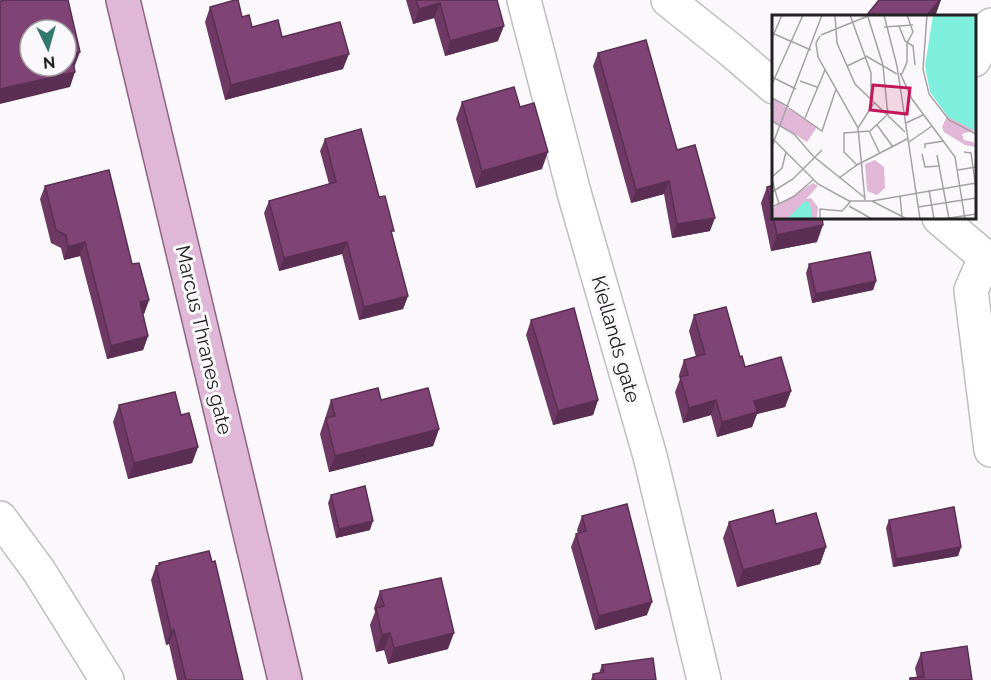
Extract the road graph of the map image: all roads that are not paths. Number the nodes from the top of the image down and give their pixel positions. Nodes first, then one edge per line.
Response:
1 (123, 0) edge
2 (524, 0) edge
3 (668, 0) edge
4 (991, 25) edge
5 (976, 58) edge
6 (772, 85) edge
7 (940, 219) edge
8 (988, 260) edge
9 (991, 450) edge
10 (0, 518) edge
11 (107, 680) edge
12 (285, 680) edge
13 (704, 680) edge

1 - 12 main road, Marcus Thranes gate
2 - 13 street, Kiellands gate
3 - 6 street
4 - 5 street
7 - 8 street
8 - 9 street
10 - 11 street

